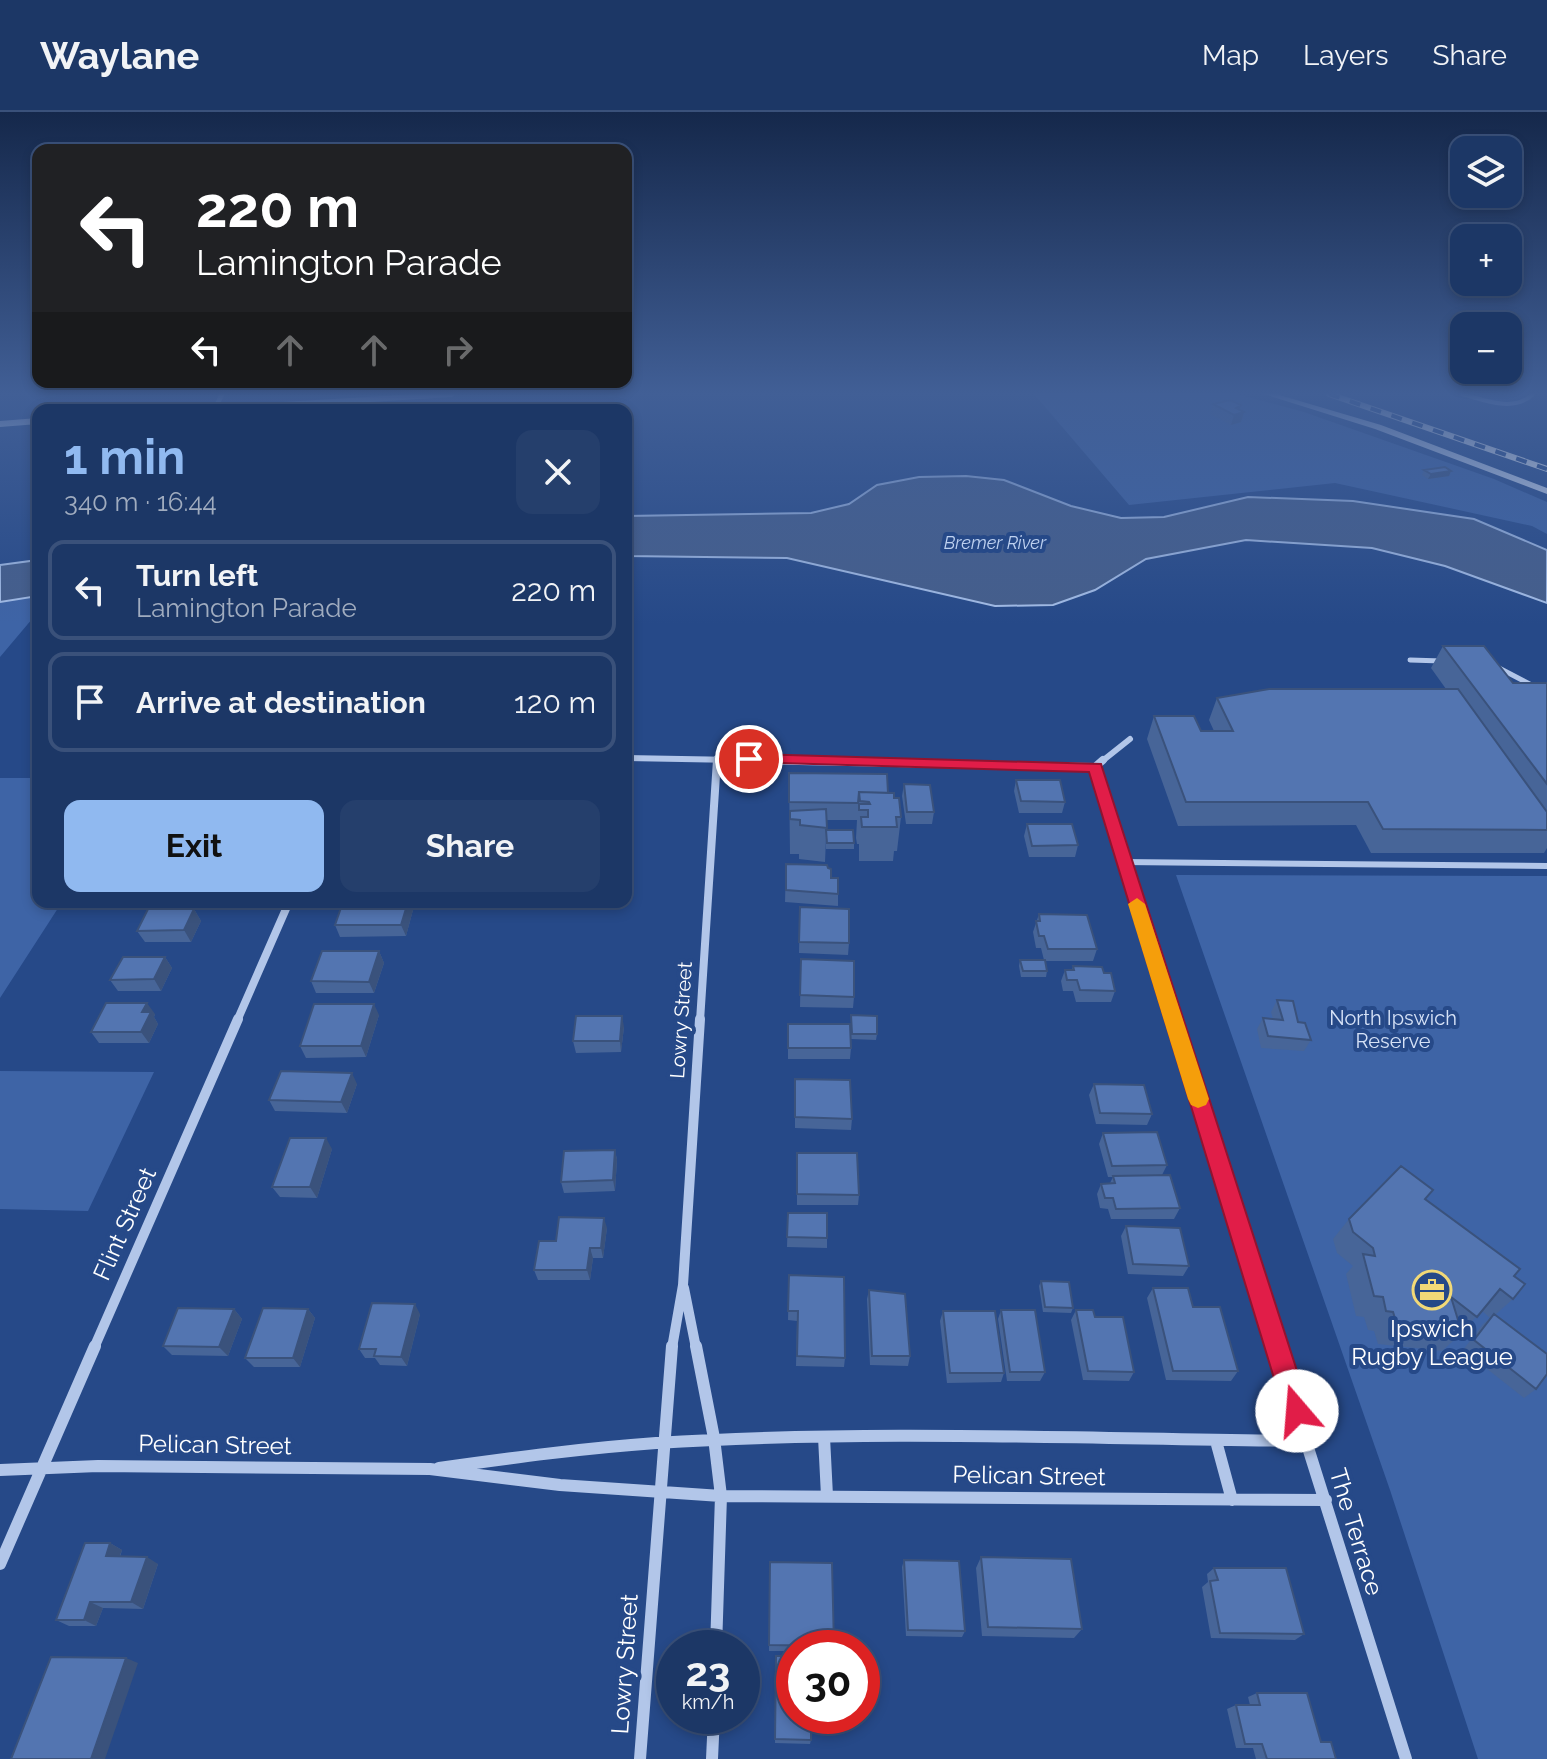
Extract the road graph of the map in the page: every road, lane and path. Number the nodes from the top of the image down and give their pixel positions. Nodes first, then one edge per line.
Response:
1 (1494, 471) edge
2 (1547, 491) edge
3 (1410, 660) dead end
4 (1453, 662) edge
5 (1484, 664) edge
6 (1547, 693) edge
7 (1130, 739) dead end
8 (632, 758) edge
9 (717, 758) junction
10 (1095, 767) junction
11 (1123, 862) junction
12 (1547, 866) edge
13 (286, 908) edge
14 (683, 1285) junction
15 (824, 1437) junction
16 (714, 1438) junction
17 (664, 1441) junction
18 (1216, 1441) junction
19 (1307, 1441) junction
20 (42, 1468) junction
21 (430, 1469) junction
22 (0, 1470) edge
23 (660, 1492) junction
24 (721, 1496) junction
25 (827, 1496) junction
26 (1232, 1500) junction
27 (1326, 1500) junction
28 (0, 1564) edge
29 (717, 1630) edge
30 (713, 1734) edge
31 (640, 1759) edge
32 (712, 1759) edge
33 (1406, 1759) edge

1 - 2 street
3 - 4 lane
5 - 6 lane
7 - 10 street
8 - 9 street
9 - 10 street
9 - 14 street, Lowry Street
10 - 11 street, The Terrace
11 - 12 lane
11 - 19 street, The Terrace
13 - 20 street, Flint Street
14 - 16 street, Lowry Street
14 - 17 street, Lowry Street
15 - 16 street, Pelican Street
15 - 18 street, Pelican Street
15 - 25 street
16 - 17 street, Pelican Street
16 - 24 street, Lowry Street
17 - 21 street, Pelican Street
17 - 23 street, Lowry Street
18 - 19 street, Pelican Street
18 - 26 street
19 - 27 street, The Terrace
20 - 21 street, Pelican Street
20 - 22 street, Pelican Street
20 - 28 street, Flint Street
21 - 23 street, Pelican Street
23 - 24 street, Pelican Street
23 - 31 street, Lowry Street
24 - 25 street, Pelican Street
24 - 29 street, Lowry Street
25 - 26 street, Pelican Street
26 - 27 street, Pelican Street
27 - 33 street, The Terrace
30 - 32 street

